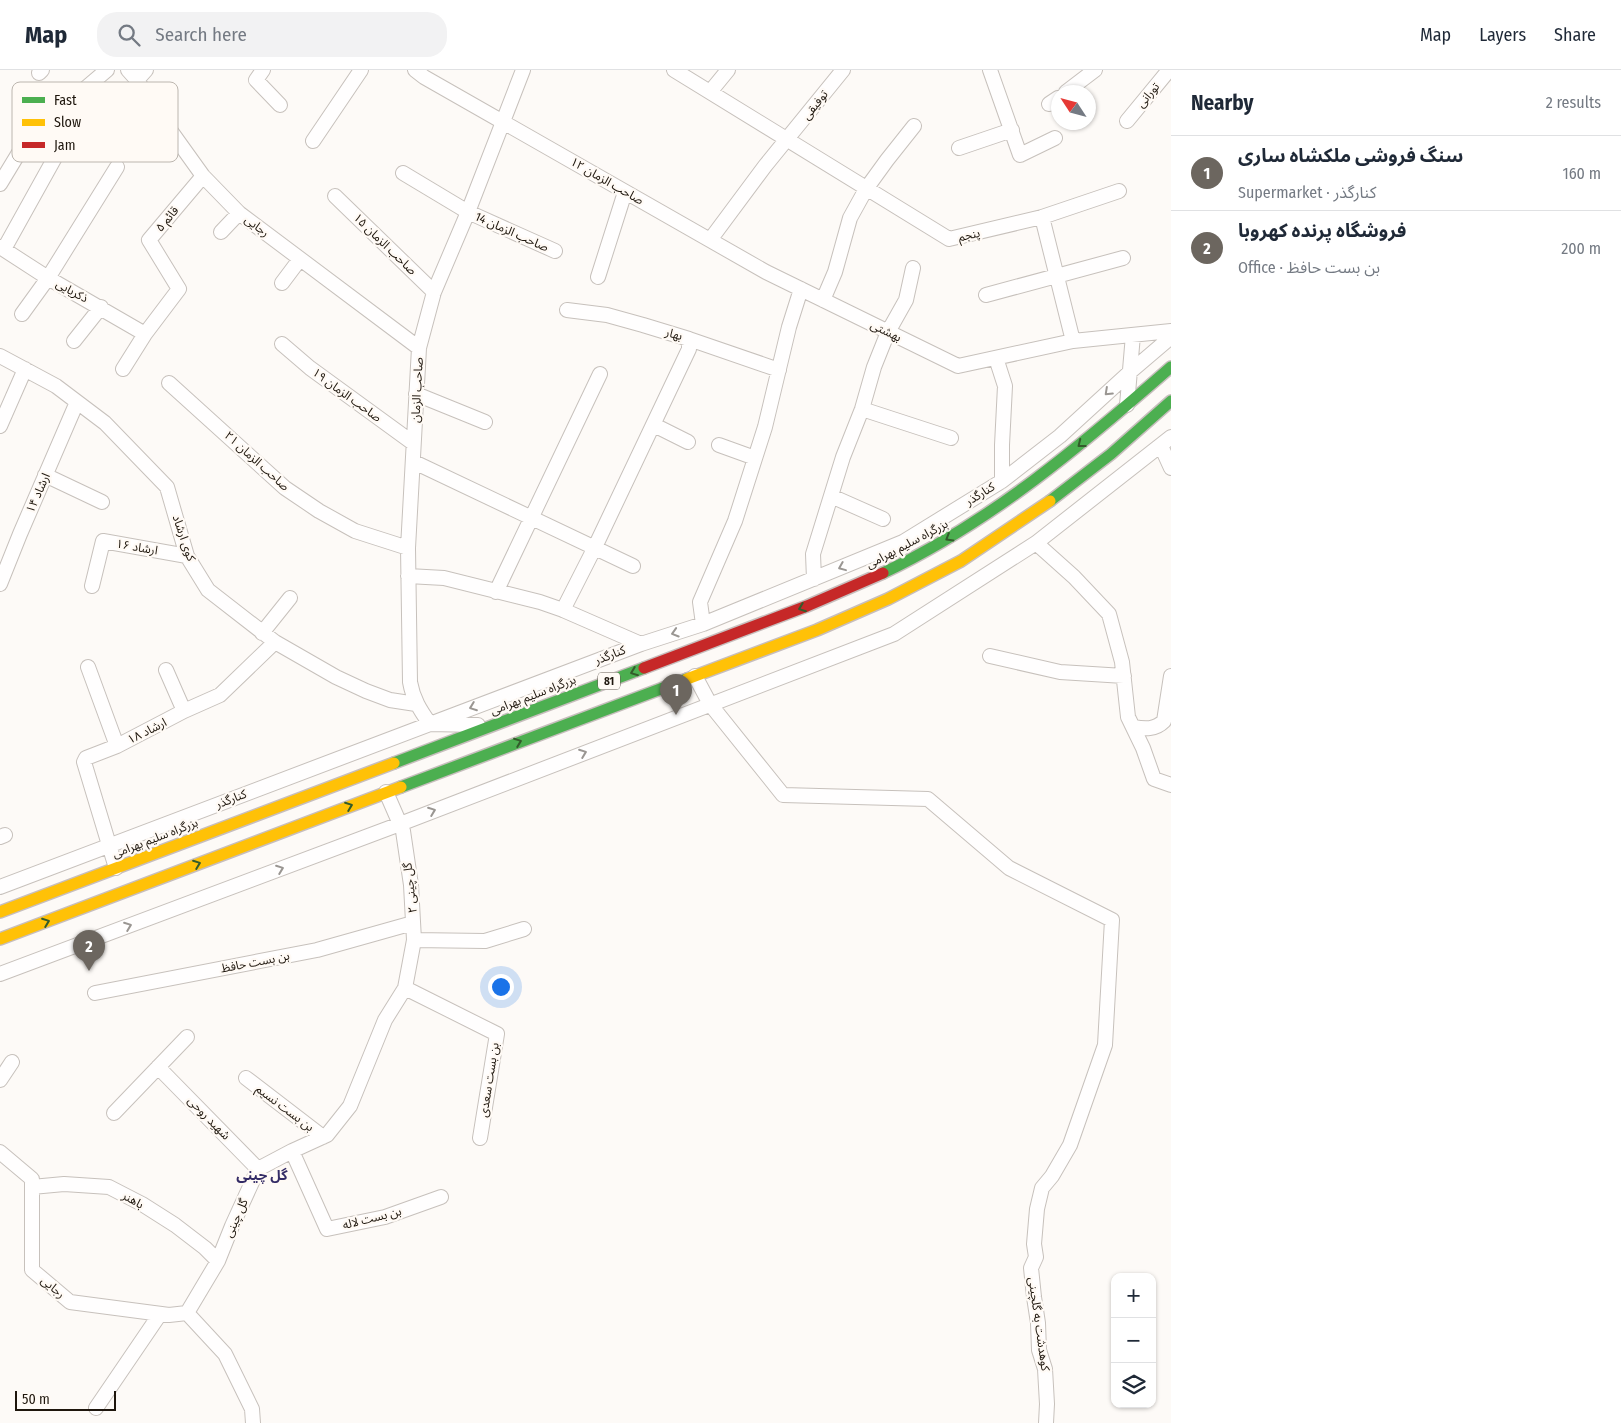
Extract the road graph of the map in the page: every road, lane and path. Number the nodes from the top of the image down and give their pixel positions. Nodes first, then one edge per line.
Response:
1 (107, 70) edge
2 (263, 70) edge
3 (361, 70) edge
4 (415, 70) edge
5 (524, 70) edge
6 (674, 70) edge
7 (728, 70) edge
8 (843, 70) edge
9 (990, 70) edge
10 (1095, 70) edge
11 (1169, 70) edge
12 (93, 82) edge
13 (1075, 85) edge
14 (710, 92) junction
15 (280, 105) dead end
16 (1127, 120) dead end
17 (504, 122) junction
18 (914, 126) dead end
19 (1012, 130) junction
20 (1055, 138) dead end
21 (787, 140) junction
22 (313, 141) dead end
23 (178, 142) edge
24 (959, 148) dead end
25 (13, 162) edge
26 (52, 162) edge
27 (117, 167) dead end
28 (403, 173) dead end
29 (203, 176) junction
30 (0, 184) edge
31 (866, 189) junction
32 (1119, 191) dead end
33 (625, 192) junction
34 (335, 196) dead end
35 (468, 212) junction
36 (239, 213) junction
37 (1042, 217) junction
38 (221, 232) dead end
39 (710, 240) junction
40 (2, 248) edge
41 (555, 251) dead end
42 (1122, 258) dead end
43 (300, 259) junction
44 (913, 268) dead end
45 (1056, 275) junction
46 (598, 277) dead end
47 (48, 278) junction
48 (282, 282) dead end
49 (801, 289) junction
50 (434, 292) junction
51 (986, 295) dead end
52 (823, 300) junction
53 (101, 307) junction
54 (567, 310) dead end
55 (22, 314) dead end
56 (1171, 331) edge
57 (888, 332) junction
58 (145, 334) junction
59 (1133, 334) junction
60 (1171, 337) edge
61 (689, 339) junction
62 (1072, 340) junction
63 (74, 341) dead end
64 (282, 344) dead end
65 (419, 348) junction
66 (0, 356) edge
67 (996, 358) junction
68 (1171, 367) edge
69 (25, 368) junction
70 (123, 369) dead end
71 (779, 370) junction
72 (1130, 372) junction
73 (600, 374) dead end
74 (169, 383) dead end
75 (416, 394) junction
76 (1171, 401) edge
77 (77, 402) junction
78 (1127, 405) junction
79 (862, 409) junction
80 (484, 422) dead end
81 (654, 425) junction
82 (0, 426) edge
83 (951, 438) dead end
84 (1166, 441) edge
85 (414, 442) junction
86 (688, 442) dead end
87 (718, 445) dead end
88 (755, 458) junction
89 (414, 462) junction
90 (1171, 468) edge
91 (46, 475) junction
92 (1002, 481) junction
93 (831, 496) junction
94 (102, 502) dead end
95 (531, 517) junction
96 (883, 519) dead end
97 (1036, 543) junction
98 (595, 547) junction
99 (408, 548) junction
100 (187, 556) junction
101 (633, 566) dead end
102 (408, 576) junction
103 (1, 579) edge
104 (814, 579) junction
105 (92, 586) dead end
106 (496, 592) junction
107 (290, 598) dead end
108 (563, 610) junction
109 (703, 624) junction
110 (262, 632) junction
111 (275, 642) junction
112 (641, 644) junction
113 (990, 656) dead end
114 (88, 667) dead end
115 (166, 670) dead end
116 (695, 676) junction
117 (1124, 676) junction
118 (1171, 676) edge
119 (416, 704) junction
120 (710, 704) junction
121 (184, 711) junction
122 (430, 724) junction
123 (491, 725) junction
124 (1133, 727) junction
125 (117, 746) junction
126 (352, 754) junction
127 (1171, 785) edge
128 (329, 787) junction
129 (386, 792) junction
130 (400, 824) junction
131 (108, 846) junction
132 (116, 868) junction
133 (0, 887) edge
134 (0, 912) edge
135 (413, 923) junction
136 (524, 929) dead end
137 (0, 939) edge
138 (414, 940) junction
139 (0, 974) edge
140 (405, 988) junction
141 (95, 993) dead end
142 (186, 1037) dead end
143 (12, 1062) dead end
144 (158, 1067) junction
145 (246, 1078) dead end
146 (0, 1080) edge
147 (114, 1113) dead end
148 (323, 1137) junction
149 (480, 1138) dead end
150 (292, 1151) junction
151 (2, 1155) edge
152 (258, 1169) junction
153 (32, 1187) junction
154 (441, 1197) dead end
155 (218, 1261) junction
156 (187, 1313) junction
157 (160, 1314) junction
158 (96, 1408) dead end
159 (253, 1423) edge
160 (1046, 1423) edge

1 - 12 street
2 - 15 street
3 - 22 street
4 - 17 street, صاحب الزمان ۱۲
5 - 17 street, صاحب الزمان
6 - 14 street, پنجم
7 - 14 street
8 - 21 street, توفیقی
9 - 19 street
10 - 13 street
11 - 16 street, تورانی
14 - 21 street, پنجم
17 - 33 street, صاحب الزمان ۱۲
17 - 35 street, صاحب الزمان
18 - 31 street
19 - 20 street
19 - 24 street
21 - 31 street, پنجم
21 - 39 street, توفیقی
23 - 29 street, رجایی
25 - 30 street
26 - 40 street
27 - 47 street
28 - 35 street, صاحب الزمان 14
29 - 36 street, رجایی
29 - 58 street, قائم ۵
31 - 37 street, پنجم
31 - 52 street
32 - 37 street, پنجم
33 - 39 street, صاحب الزمان ۱۲
33 - 46 street
34 - 50 street, صاحب الزمان ۱۵
35 - 41 street, صاحب الزمان 14
35 - 50 street, صاحب الزمان
36 - 38 street
36 - 43 street, رجایی
37 - 45 street
39 - 49 street, بهشتی
40 - 47 street, ذکریایی
42 - 45 street
43 - 48 street
43 - 65 street, رجایی
44 - 57 street
45 - 51 street
45 - 62 street
47 - 53 street, ذکریایی
47 - 55 street
49 - 52 street, بهشتی
49 - 71 street
50 - 65 street, صاحب الزمان
52 - 57 street, بهشتی
53 - 58 street, ذکریایی
53 - 63 street
54 - 61 street, بهار
56 - 59 street
57 - 67 street, بهشتی
57 - 79 street
58 - 70 street
59 - 62 street
59 - 72 street
60 - 72 street, کنارگذر
61 - 71 street, بهار
61 - 81 street
62 - 67 street, بهشتی
64 - 85 street, صاحب الزمان ۱۹
65 - 75 street, صاحب الزمان
66 - 69 street, کوی ارشاد
67 - 92 street
68 - 78 highway, بزرگراه سلیم بهرامی / 81
69 - 77 street, کوی ارشاد
69 - 82 street
71 - 88 street
72 - 78 street
72 -> 92 street, کنارگذر
73 - 95 street
74 - 99 street, صاحب الزمان ۲۱
75 - 80 street
75 - 85 street, صاحب الزمان
76 - 116 highway, 81
77 - 91 street, ارشاد ۱۴
77 - 100 street, کوی ارشاد
78 -> 123 highway, بزرگراه سلیم بهرامی / 81
79 - 83 street
79 - 93 street
81 - 86 street
81 - 98 street
84 - 90 street
84 - 97 street
85 - 89 street, صاحب الزمان
87 - 88 street
88 - 109 street
89 - 95 street
89 - 99 street, صاحب الزمان
91 - 94 street
91 - 103 street, ارشاد ۱۴
92 -> 104 street, کنارگذر
93 - 96 street
93 - 104 street
95 - 98 street
95 - 106 street
97 - 117 street
97 - 120 street
98 - 101 street
98 - 108 street
99 - 102 street, صاحب الزمان
100 - 105 street, ارشاد ۱۶
100 - 110 street, کوی ارشاد
102 - 106 street
102 - 119 street, صاحب الزمان
104 - 109 street, کنارگذر
106 - 108 street
107 - 110 street
108 - 112 street
109 -> 112 street, کنارگذر
110 - 111 street, کوی ارشاد
111 - 119 street, کوی ارشاد
111 - 121 street, ارشاد ۱۸
112 -> 122 street, کنارگذر
113 - 117 street
114 - 125 street
115 - 121 street
116 - 120 street
129 -> 116 highway, 81
117 - 124 street
118 - 124 street
119 - 122 street, صاحب الزمان
130 -> 120 street
120 - 160 street, کوهدشت به گلچینی
121 - 125 street, ارشاد ۱۸
122 - 123 street
122 - 126 street, کنارگذر
123 - 128 highway, بزرگراه سلیم بهرامی / 81
124 - 127 street
125 - 131 street, ارشاد ۱۸
126 - 128 street
126 - 131 street, کنارگذر
128 - 132 highway, بزرگراه سلیم بهرامی / 81
129 - 130 street, گل چینی ۲
137 -> 129 highway, 81
130 - 135 street, گل چینی ۲
139 -> 130 street
131 - 132 street
131 - 133 street, کنارگذر
132 - 134 highway, بزرگراه سلیم بهرامی / 81
135 - 138 street, گل چینی ۲
135 - 141 street, بن بست حافظ
136 - 138 street
138 - 140 street, گل چینی ۲
140 - 148 street
140 - 149 street, بن بست سعدی
142 - 144 street
143 - 146 street
144 - 147 street
144 - 152 street, شهید روحی
145 - 148 street, بن بست نسیم
148 - 150 street
150 - 152 street
150 - 154 street, بن بست لاله
151 - 153 street
152 - 155 street, گل چینی
153 - 155 street, باهنر
153 - 157 street, رجایی
155 - 156 street, گل چینی
156 - 157 street, رجایی
156 - 159 street
157 - 158 street

